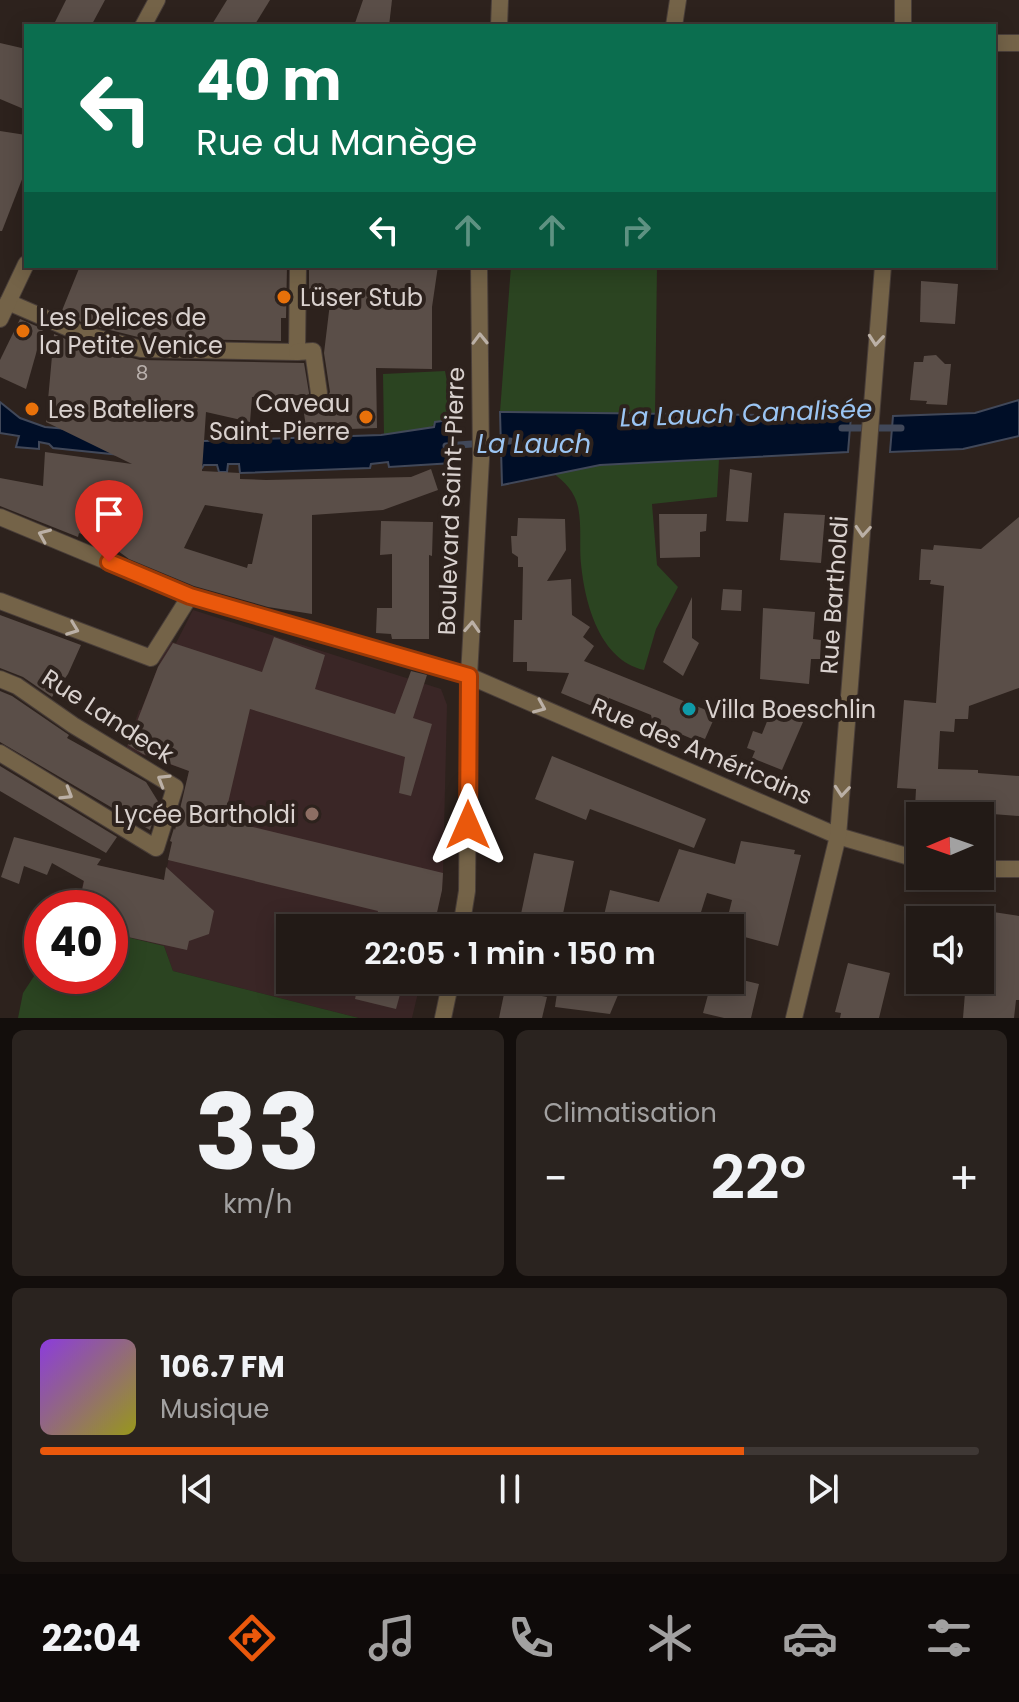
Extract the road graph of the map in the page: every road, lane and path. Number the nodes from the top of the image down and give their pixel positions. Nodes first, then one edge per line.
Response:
1 (157, 0) edge
2 (500, 0) edge
3 (678, 0) edge
4 (903, 0) edge
5 (144, 24) edge
6 (499, 24) edge
7 (674, 24) edge
8 (903, 24) edge
9 (996, 43) edge
10 (1019, 43) edge
11 (24, 268) edge
12 (298, 268) edge
13 (479, 268) edge
14 (883, 268) edge
15 (8, 302) junction
16 (0, 319) edge
17 (297, 352) junction
18 (319, 393) dead end
19 (0, 517) edge
20 (190, 596) junction
21 (0, 601) edge
22 (469, 676) junction
23 (0, 679) edge
24 (0, 753) edge
25 (838, 836) junction
26 (906, 856) edge
27 (994, 869) edge
28 (1019, 869) edge
29 (463, 914) edge
30 (448, 994) edge
31 (443, 1018) edge
32 (794, 1018) edge

1 - 5 street
2 - 6 street
3 - 7 street
4 - 8 street
9 - 10 street
11 - 15 street
12 - 17 street
22 -> 13 street, Boulevard Saint-Pierre
14 -> 25 street, Rue Bartholdi
15 - 16 street
15 - 17 street
17 - 18 street
20 -> 19 street, Rue des Américains
21 -> 20 street
20 - 22 street, Rue des Américains
22 -> 25 street, Rue des Américains
22 - 29 street, Boulevard Saint-Pierre
24 -> 23 street, Rue Landeck
25 - 26 street, Rue des Américains
25 - 32 street, Rue Bartholdi
27 - 28 street
30 - 31 street

